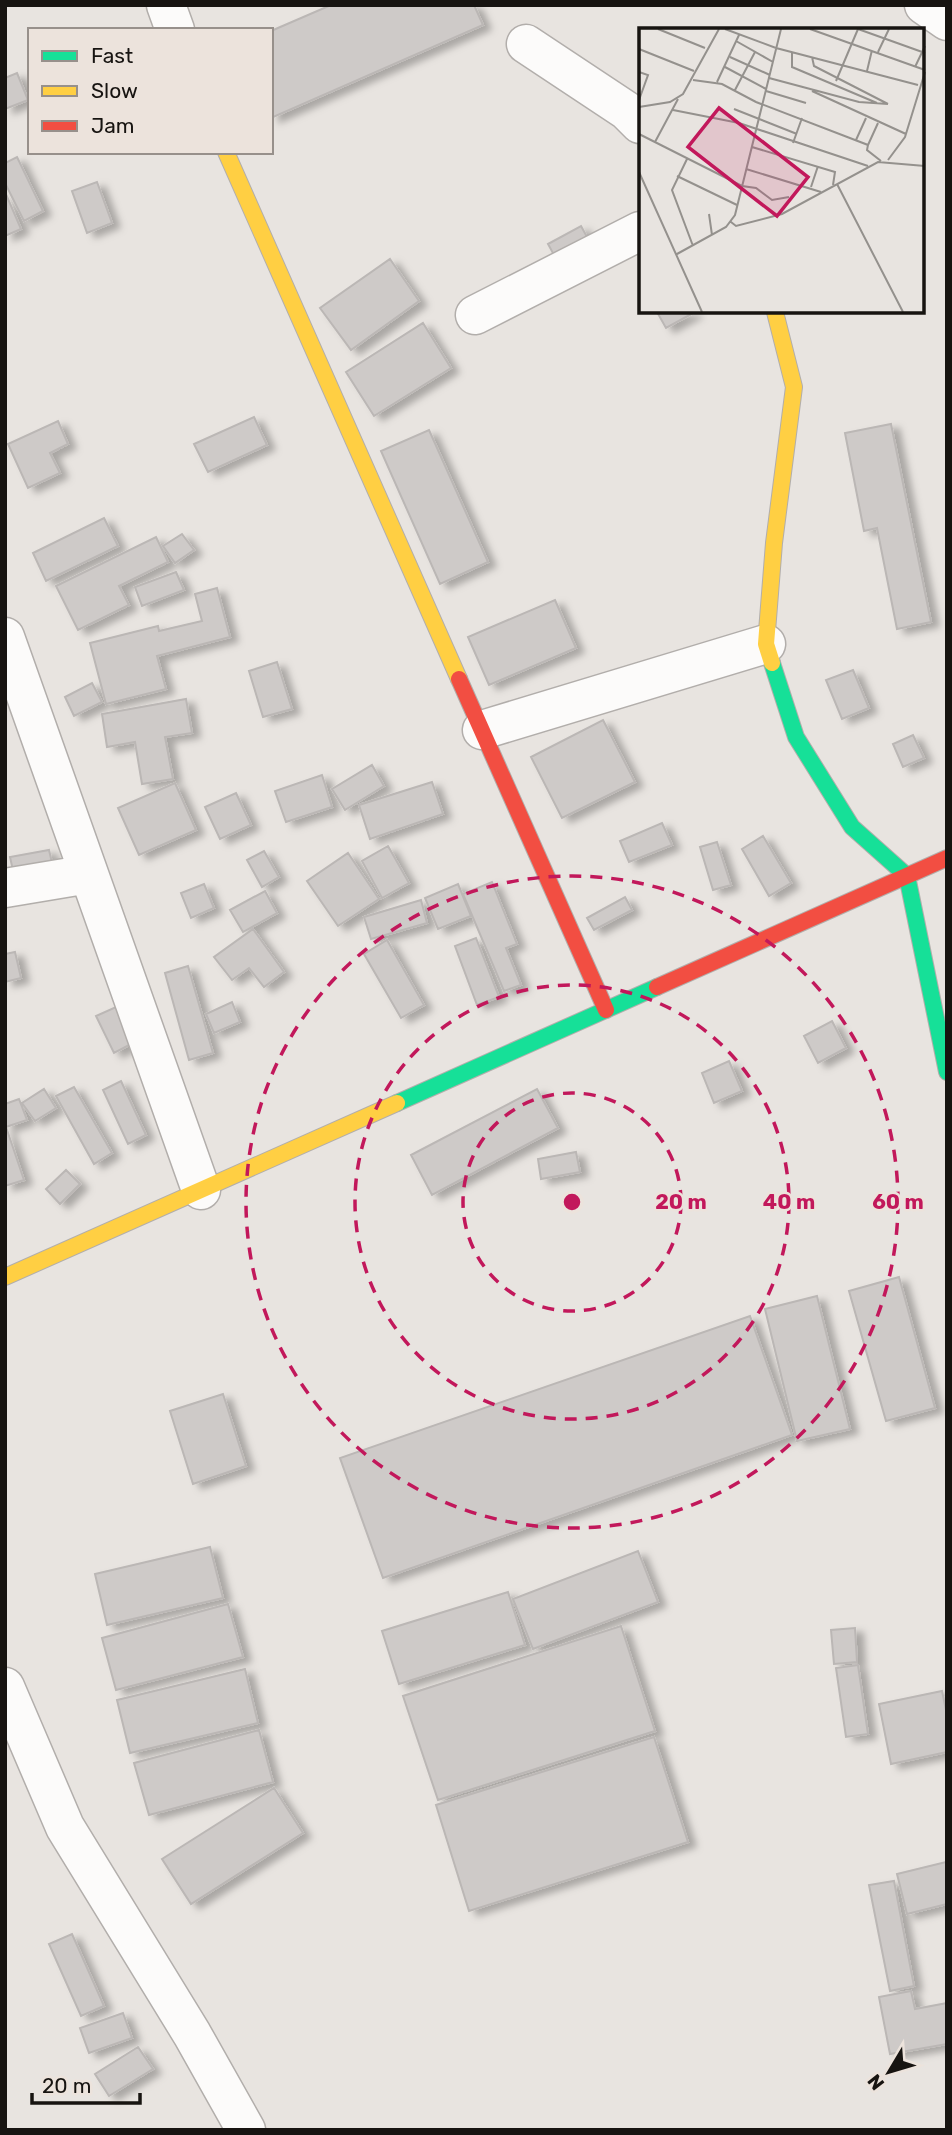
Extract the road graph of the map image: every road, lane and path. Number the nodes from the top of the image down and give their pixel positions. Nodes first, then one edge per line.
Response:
1 (166, 5) edge
2 (924, 5) edge
3 (947, 21) edge
4 (174, 28) edge
5 (526, 44) dead end
6 (639, 123) edge
7 (227, 154) edge
8 (639, 232) edge
9 (775, 313) edge
10 (475, 315) dead end
11 (5, 637) edge
12 (766, 644) junction
13 (482, 730) junction
14 (947, 858) edge
15 (89, 874) junction
16 (907, 876) junction
17 (5, 888) edge
18 (606, 1010) junction
19 (947, 1072) edge
20 (201, 1190) junction
21 (5, 1277) edge
22 (5, 1687) edge
23 (246, 2130) edge

1 - 4 street
2 - 3 street
5 - 6 street
7 - 13 street
8 - 10 street
9 - 12 street
11 - 15 street
12 - 13 street
12 - 16 street
13 - 18 street
14 - 16 street
15 - 17 street
15 - 20 street
16 - 18 street
16 - 19 street
18 - 20 street
20 - 21 street
22 - 23 street

